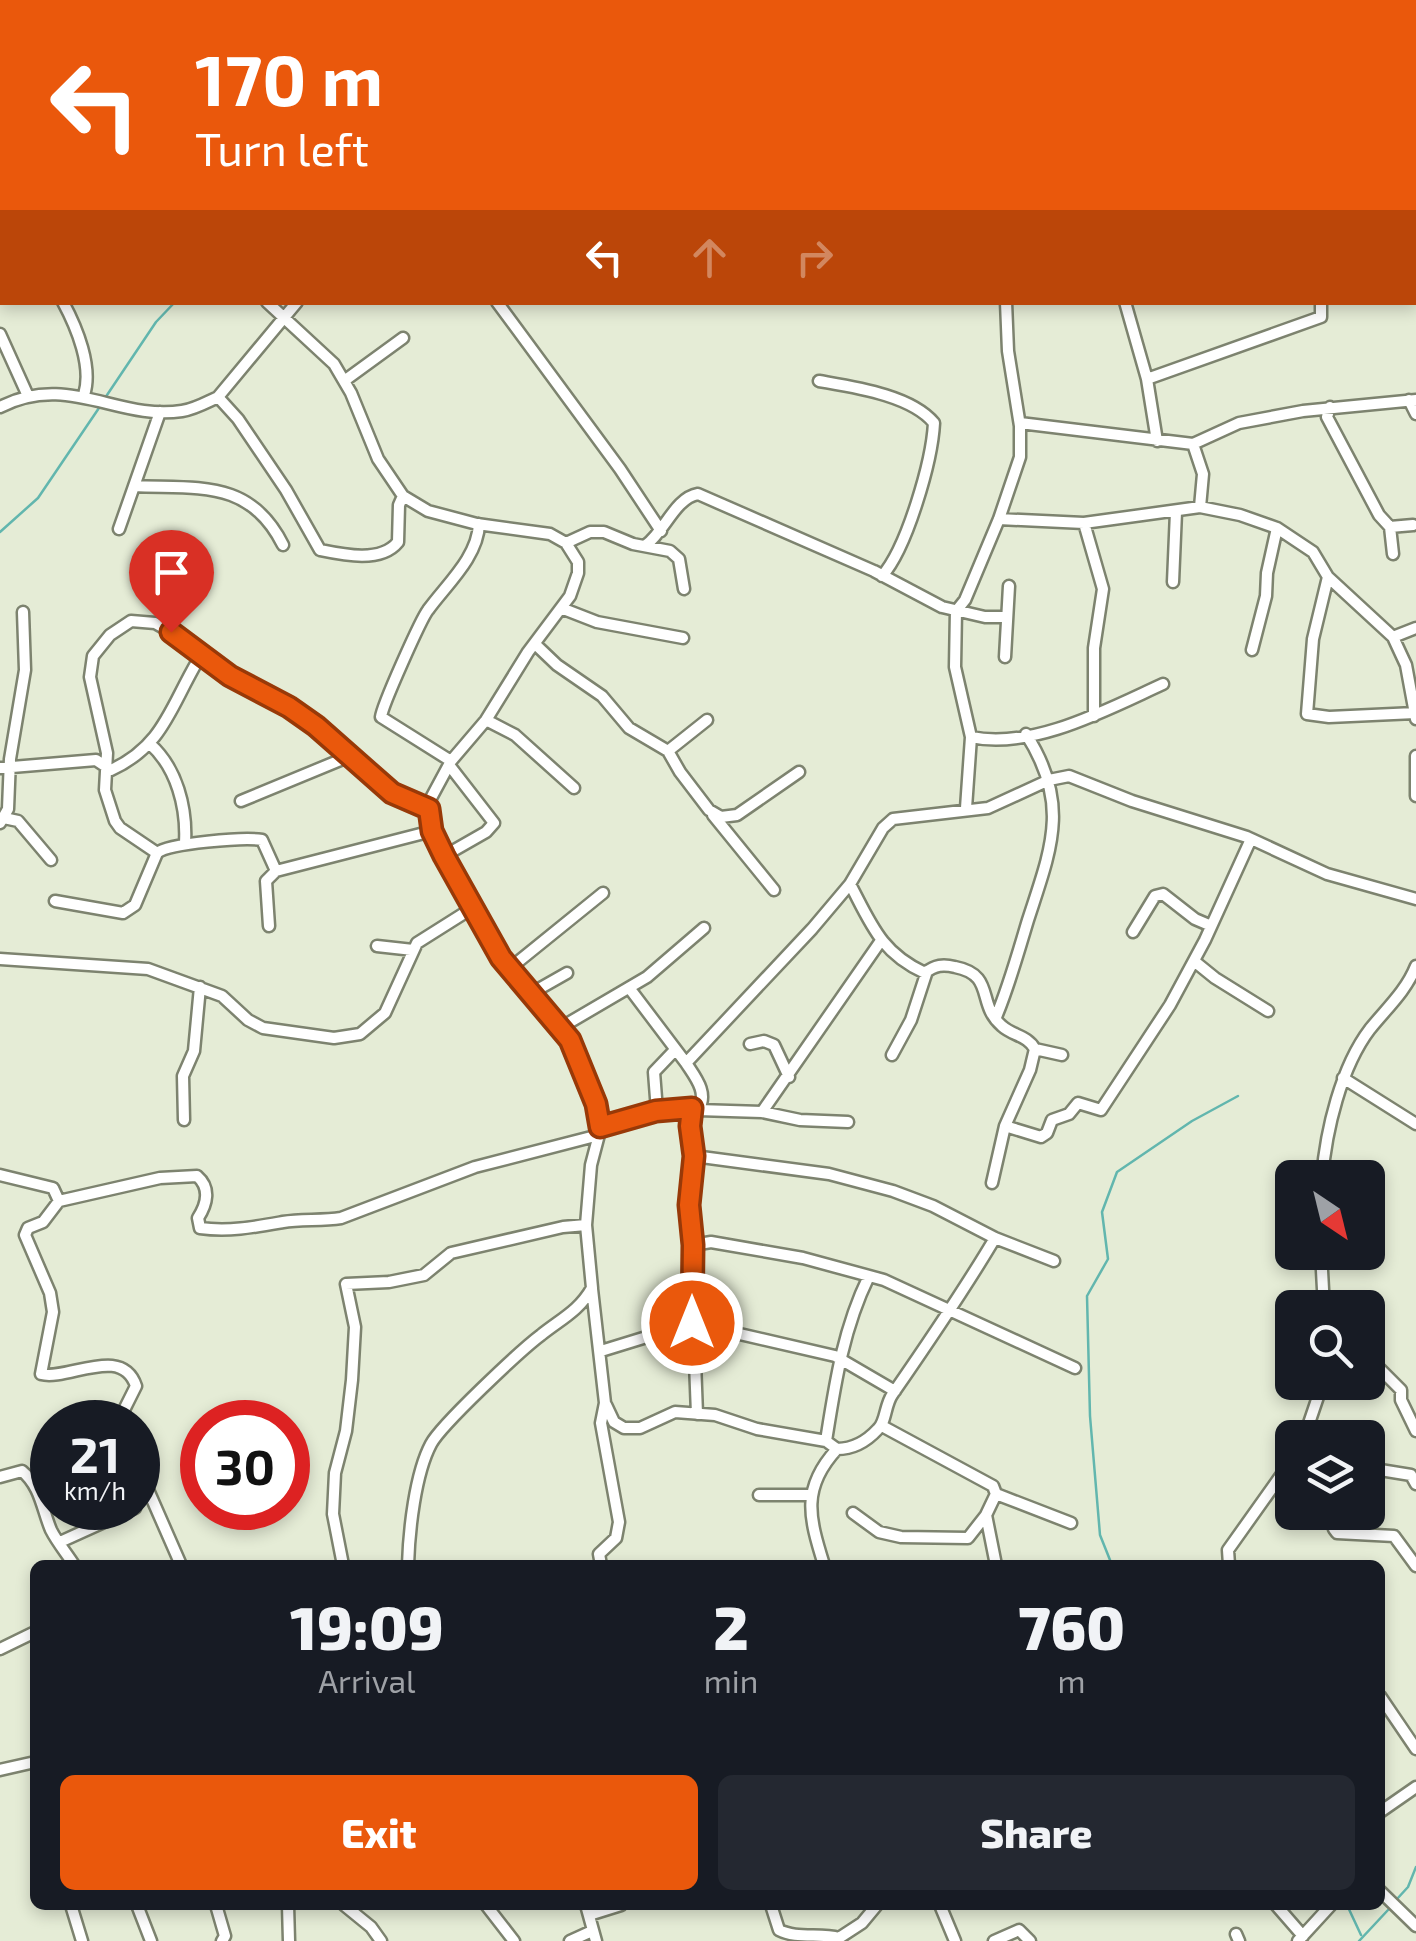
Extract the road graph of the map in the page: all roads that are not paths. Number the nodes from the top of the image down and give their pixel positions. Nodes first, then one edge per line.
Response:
1 (64, 305) edge
2 (270, 305) edge
3 (294, 305) edge
4 (499, 305) edge
5 (1006, 305) edge
6 (1126, 305) edge
7 (1321, 305) edge
8 (282, 317) junction
9 (0, 334) edge
10 (403, 338) dead end
11 (1148, 379) junction
12 (344, 381) junction
13 (818, 382) dead end
14 (28, 396) junction
15 (218, 396) junction
16 (89, 397) junction
17 (1413, 400) edge
18 (0, 407) edge
19 (1330, 407) junction
20 (160, 412) junction
21 (1416, 414) edge
22 (1020, 423) junction
23 (1158, 441) junction
24 (1193, 444) junction
25 (134, 486) junction
26 (403, 496) junction
27 (1200, 507) junction
28 (1176, 512) junction
29 (999, 520) junction
30 (1084, 523) junction
31 (478, 524) junction
32 (1413, 524) dead end
33 (1390, 527) junction
34 (1277, 528) junction
35 (119, 529) dead end
36 (661, 531) junction
37 (566, 543) junction
38 (646, 545) junction
39 (283, 546) dead end
40 (1393, 554) dead end
41 (882, 576) junction
42 (1328, 576) junction
43 (1174, 582) dead end
44 (1008, 586) dead end
45 (684, 589) dead end
46 (561, 608) junction
47 (955, 609) junction
48 (23, 612) dead end
49 (1005, 618) junction
50 (1416, 628) edge
51 (683, 638) dead end
52 (1393, 638) junction
53 (535, 644) junction
54 (1252, 650) dead end
55 (1005, 657) dead end
56 (204, 658) junction
57 (1163, 684) dead end
58 (1094, 716) junction
59 (1416, 716) edge
60 (486, 720) junction
61 (707, 720) dead end
62 (1026, 734) junction
63 (971, 736) junction
64 (150, 744) junction
65 (668, 751) junction
66 (350, 756) junction
67 (1416, 756) edge
68 (450, 763) junction
69 (104, 765) junction
70 (5, 767) edge
71 (800, 772) dead end
72 (1049, 780) junction
73 (574, 788) dead end
74 (1416, 796) edge
75 (241, 802) dead end
76 (966, 808) junction
77 (429, 809) junction
78 (710, 810) junction
79 (2, 821) edge
80 (432, 831) junction
81 (1250, 839) junction
82 (186, 843) junction
83 (157, 853) junction
84 (444, 856) junction
85 (51, 860) dead end
86 (276, 871) junction
87 (850, 884) junction
88 (774, 890) dead end
89 (603, 892) dead end
90 (1416, 899) edge
91 (55, 901) dead end
92 (474, 907) junction
93 (269, 926) dead end
94 (1210, 926) junction
95 (704, 928) dead end
96 (1133, 932) dead end
97 (880, 942) junction
98 (377, 946) dead end
99 (414, 950) junction
100 (0, 959) edge
101 (1194, 960) junction
102 (1416, 966) edge
103 (509, 969) junction
104 (928, 971) junction
105 (567, 973) dead end
106 (200, 987) junction
107 (630, 989) junction
108 (530, 994) junction
109 (1268, 1010) dead end
110 (996, 1017) junction
111 (560, 1028) junction
112 (750, 1044) dead end
113 (1034, 1049) junction
114 (675, 1050) junction
115 (892, 1056) dead end
116 (1062, 1056) dead end
117 (686, 1063) junction
118 (789, 1077) junction
119 (1343, 1078) junction
120 (695, 1109) junction
121 (656, 1111) junction
122 (762, 1112) junction
123 (184, 1120) dead end
124 (848, 1122) dead end
125 (1416, 1124) edge
126 (1005, 1126) junction
127 (600, 1131) junction
128 (694, 1156) junction
129 (1326, 1160) edge
130 (0, 1175) edge
131 (992, 1182) dead end
132 (59, 1201) junction
133 (586, 1225) junction
134 (995, 1238) junction
135 (693, 1245) junction
136 (1054, 1261) dead end
137 (869, 1276) junction
138 (592, 1288) junction
139 (949, 1312) junction
140 (692, 1323) junction
141 (601, 1351) junction
142 (839, 1358) junction
143 (1075, 1368) dead end
144 (1385, 1375) edge
145 (895, 1392) junction
146 (129, 1400) edge
147 (606, 1403) junction
148 (697, 1414) junction
149 (882, 1426) junction
150 (1416, 1431) edge
151 (826, 1441) junction
152 (837, 1449) junction
153 (1385, 1471) edge
154 (0, 1476) edge
155 (1275, 1484) edge
156 (1416, 1484) edge
157 (996, 1494) junction
158 (759, 1495) dead end
159 (810, 1495) junction
160 (853, 1513) dead end
161 (986, 1516) junction
162 (160, 1521) edge
163 (1071, 1523) dead end
164 (86, 1530) edge
165 (1334, 1530) edge
166 (60, 1542) junction
167 (71, 1560) edge
168 (179, 1560) edge
169 (342, 1560) edge
170 (408, 1560) edge
171 (601, 1560) edge
172 (823, 1560) edge
173 (995, 1560) edge
174 (1229, 1560) edge
175 (1416, 1566) edge
176 (30, 1634) edge
177 (0, 1649) edge
178 (1385, 1703) edge
179 (1416, 1749) edge
180 (30, 1763) edge
181 (0, 1770) edge
182 (1416, 1788) edge
183 (1385, 1809) edge
184 (1385, 1895) edge
185 (73, 1910) edge
186 (140, 1910) edge
187 (217, 1910) edge
188 (288, 1910) edge
189 (350, 1910) edge
190 (490, 1910) edge
191 (588, 1910) edge
192 (772, 1910) edge
193 (872, 1910) edge
194 (942, 1910) edge
195 (1280, 1910) edge
196 (1326, 1910) edge
197 (1416, 1926) edge
198 (594, 1936) edge
199 (1300, 1938) edge
200 (82, 1941) edge
201 (152, 1941) edge
202 (222, 1941) edge
203 (289, 1941) edge
204 (381, 1941) edge
205 (514, 1941) edge
206 (570, 1941) edge
207 (955, 1941) edge
208 (994, 1941) edge
209 (1030, 1941) edge

1 - 16 street
2 - 8 street
3 - 8 street
4 - 36 street
5 - 22 street
6 - 11 street
7 - 11 street
8 - 12 street
8 - 15 street
9 - 14 street
10 - 12 street
11 - 23 street
12 - 26 street
13 - 41 street
14 - 16 street
14 - 18 street
15 - 20 street
15 - 26 street
16 - 20 street
17 - 19 street
17 - 21 street
19 - 24 street
19 - 33 street
20 - 25 street
22 - 23 street
22 - 29 street
23 - 24 street
24 - 27 street
25 - 35 street
25 - 39 street
26 - 31 street
27 - 28 street
27 - 34 street
28 - 30 street
28 - 43 street
29 - 30 street
29 - 47 street
30 - 58 street
31 - 37 street
31 - 68 street
32 - 33 street
33 - 40 street
34 - 42 street
34 - 54 street
36 - 38 street
36 - 41 street
37 - 38 street
37 - 46 street
38 - 45 street
41 - 47 street
42 - 52 street
42 - 59 street
44 - 49 street
46 - 51 street
46 - 53 street
47 - 49 street
47 - 63 street
48 - 70 street
49 - 55 street
50 - 52 street
52 - 59 street
53 - 60 street
53 - 65 street
56 - 64 street
56 - 66 street
56 - 69 street
57 - 58 street
58 - 62 street
60 - 68 street
60 - 73 street
61 - 65 street
62 - 63 street
62 - 72 street
63 - 76 street
64 - 69 street
64 - 82 street
65 - 78 street
66 - 75 street
66 - 77 street
67 - 74 street
68 - 77 street
68 - 84 street
69 - 70 street
69 - 83 street
70 - 79 street
71 - 78 street
72 - 76 street
72 - 81 street
72 - 110 street
76 - 87 street
77 - 80 street
78 - 88 street
79 - 85 street
80 - 84 street
80 - 86 street
81 - 90 street
81 - 94 street
82 - 83 street
82 - 86 street
83 - 91 street
84 - 92 street
86 - 93 street
87 - 97 street
87 - 117 street
89 - 103 street
92 - 99 street
92 - 103 street
94 - 96 street
94 - 101 street
95 - 107 street
97 - 104 street
97 - 118 street
98 - 99 street
99 - 106 street
100 - 106 street
101 - 109 street
101 - 126 street
102 - 119 street
103 - 108 street
104 - 110 street
104 - 115 street
105 - 108 street
106 - 123 street
107 - 111 street
107 - 114 street
108 - 111 street
110 - 113 street
111 - 127 street
112 - 118 street
113 - 116 street
113 - 126 street
114 - 117 street
114 - 121 street
117 - 120 street
118 - 122 street
119 - 125 street
119 - 129 street
120 - 121 street
120 - 122 street
120 - 128 street
121 - 127 street
122 - 124 street
126 - 131 street
127 - 132 street
127 - 133 street
128 - 134 street
128 - 135 street
130 - 132 street
132 - 146 street
133 - 138 street
133 - 169 street
134 - 136 street
134 - 139 street
135 - 137 street
135 - 140 street
137 - 139 street
137 - 142 street
138 - 141 street
138 - 170 street
139 - 143 street
139 - 145 street
140 - 141 street
140 - 142 street
140 - 148 street
141 - 147 street
142 - 145 street
142 - 151 street
144 - 150 street
145 - 149 street
147 - 148 street
147 - 171 street
148 - 151 street
149 - 152 street
149 - 157 street
151 - 152 street
152 - 159 street
153 - 156 street
154 - 166 street
155 - 174 street
157 - 161 street
157 - 163 street
158 - 159 street
159 - 172 street
160 - 161 street
161 - 173 street
162 - 168 street
164 - 166 street
165 - 175 street
166 - 167 street
176 - 177 street
178 - 179 street
180 - 181 street
182 - 183 street
184 - 197 street
185 - 200 street
186 - 201 street
187 - 202 street
188 - 203 street
189 - 204 street
190 - 205 street
191 - 198 street
192 - 193 street
194 - 207 street
195 - 199 street
196 - 199 street
198 - 206 street
208 - 209 street

